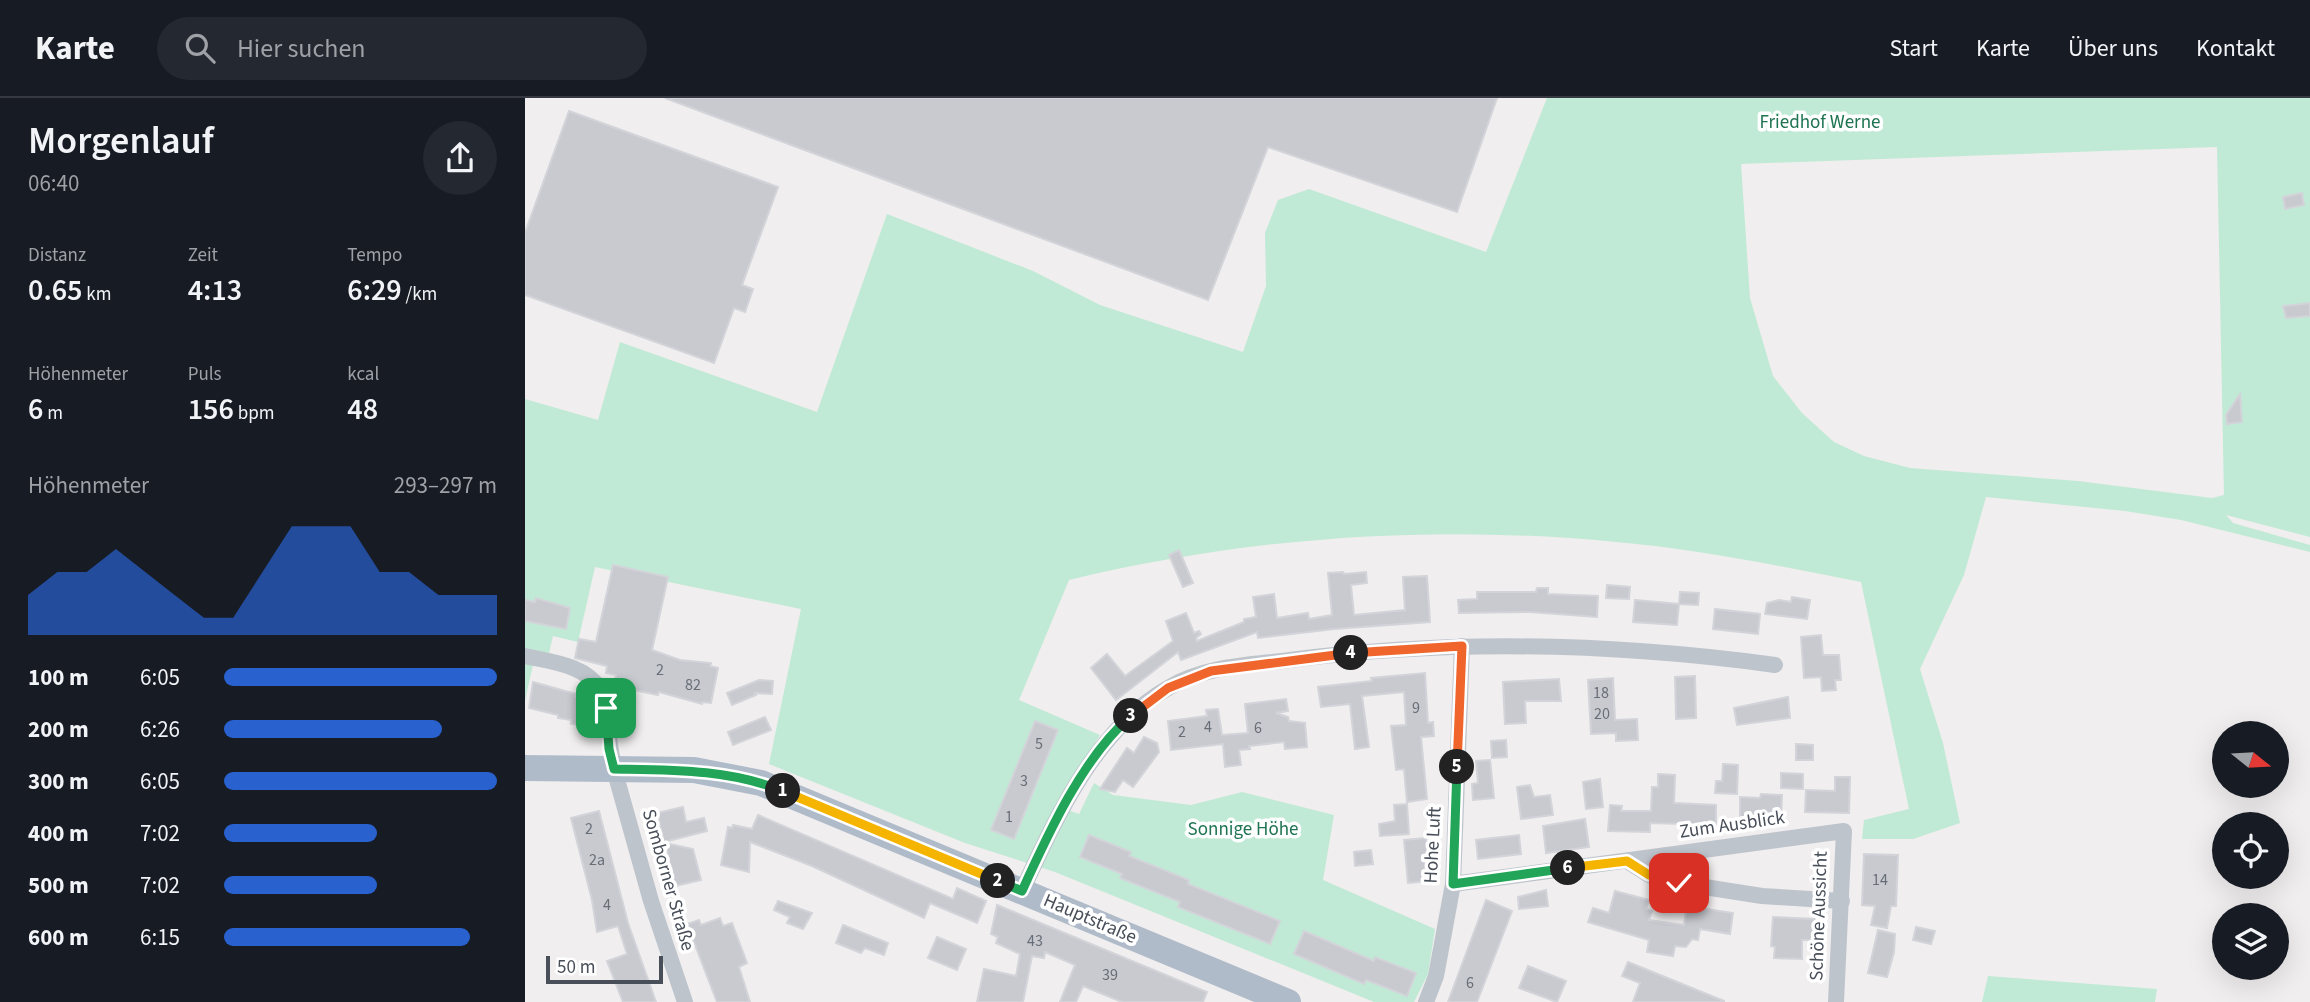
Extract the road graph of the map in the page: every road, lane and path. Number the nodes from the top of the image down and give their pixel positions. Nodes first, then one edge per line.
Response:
1 (1462, 646) junction
2 (525, 656) edge
3 (1775, 665) dead end
4 (525, 768) edge
5 (614, 769) junction
6 (1843, 831) joint
7 (1627, 861) junction
8 (1453, 884) junction
9 (1022, 891) junction
10 (1842, 901) junction
11 (685, 1002) edge
12 (1288, 1002) edge
13 (1426, 1002) edge
14 (1836, 1002) edge

1 - 3 street
1 - 8 street, Hohe Luft
1 - 9 street
2 - 5 street, Somborner Straße
4 - 5 main road, Hauptstraße
5 - 9 main road, Hauptstraße
5 - 11 street, Somborner Straße
6 - 7 street, Zum Ausblick
6 - 10 street, Schöne Aussicht
7 - 8 street, Zum Ausblick
7 - 10 street
8 - 13 street, Hohe Luft
9 - 12 main road, Hauptstraße
10 - 14 street, Schöne Aussicht

